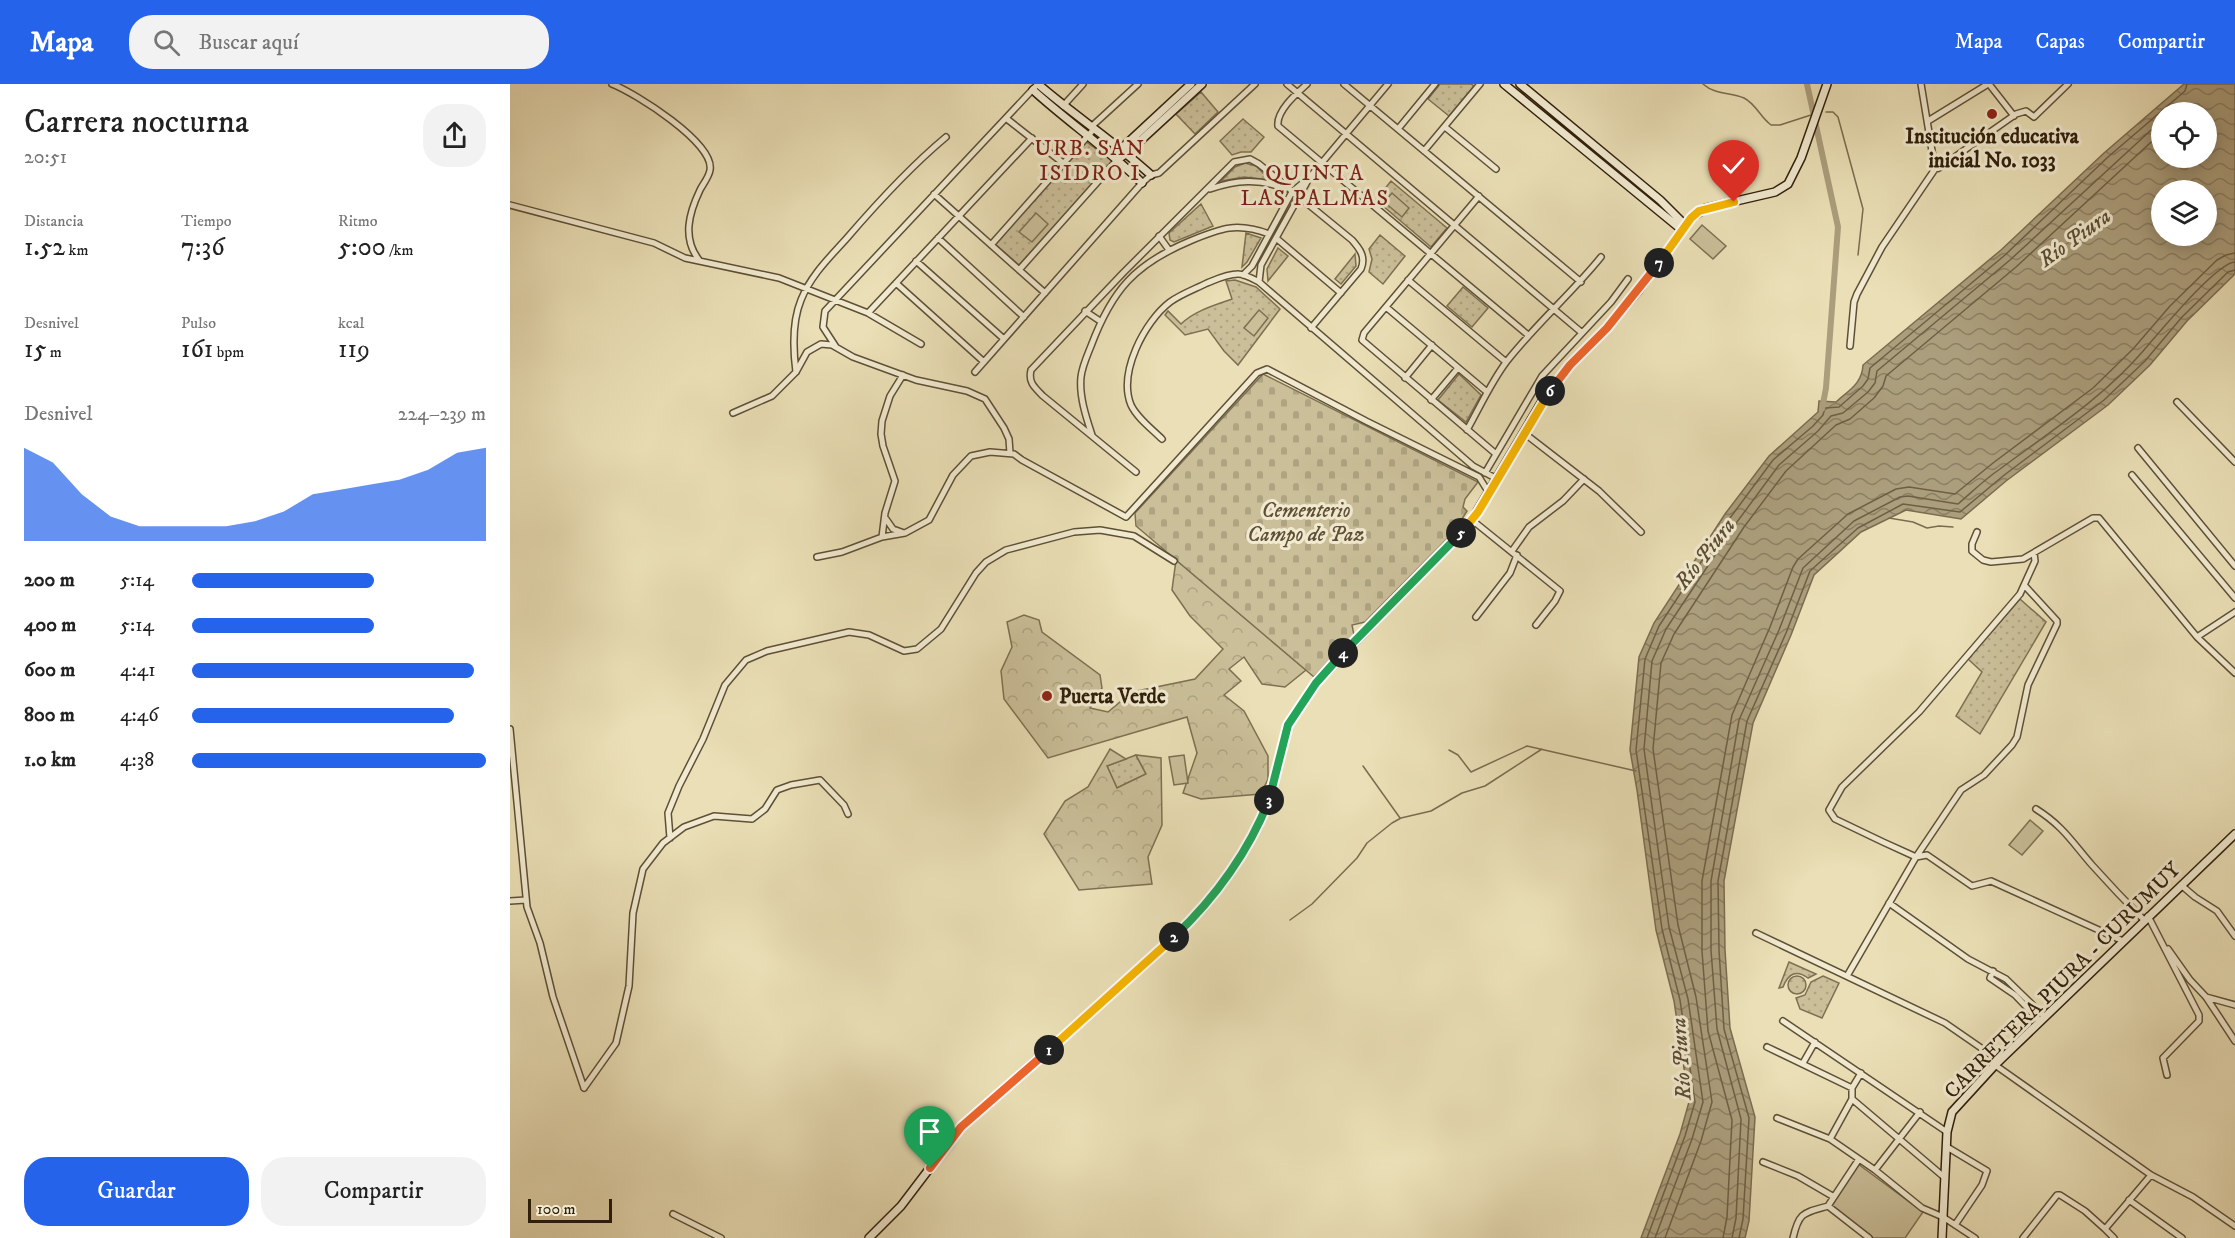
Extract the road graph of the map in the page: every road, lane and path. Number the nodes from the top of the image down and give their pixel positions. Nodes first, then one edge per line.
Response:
1 (612, 84) edge
2 (1083, 84) edge
3 (1138, 84) edge
4 (1191, 84) edge
5 (1202, 84) edge
6 (1255, 84) edge
7 (1287, 84) edge
8 (1307, 84) edge
9 (1344, 84) edge
10 (1388, 84) edge
11 (1435, 84) edge
12 (1480, 84) edge
13 (1504, 84) edge
14 (1520, 84) edge
15 (1827, 84) edge
16 (1922, 84) edge
17 (1989, 84) edge
18 (2068, 84) edge
19 (1036, 86) edge
20 (1298, 93) junction
21 (1064, 106) junction
22 (1370, 106) junction
23 (2014, 116) junction
24 (1007, 118) junction
25 (1928, 121) junction
26 (1445, 127) junction
27 (1093, 128) junction
28 (1398, 129) junction
29 (1346, 134) junction
30 (1088, 135) junction
31 (946, 137) dead end
32 (1032, 138) junction
33 (1124, 151) junction
34 (1424, 151) junction
35 (1118, 159) junction
36 (1322, 162) junction
37 (1063, 163) junction
38 (1496, 169) dead end
39 (1935, 169) junction
40 (1151, 175) junction
41 (1309, 178) junction
42 (1142, 183) junction
43 (1206, 190) junction
44 (1292, 192) junction
45 (934, 194) junction
46 (1479, 196) junction
47 (1299, 197) junction
48 (510, 206) edge
49 (959, 216) junction
50 (1454, 224) junction
51 (1684, 228) junction
52 (1269, 234) junction
53 (1159, 236) junction
54 (938, 238) junction
55 (1276, 238) junction
56 (991, 245) junction
57 (1169, 250) junction
58 (1430, 254) junction
59 (1601, 256) dead end
60 (699, 261) junction
61 (916, 261) junction
62 (1019, 270) junction
63 (1243, 275) junction
64 (1628, 279) dead end
65 (1408, 280) junction
66 (1259, 282) junction
67 (1581, 282) junction
68 (896, 283) junction
69 (806, 289) junction
70 (1045, 293) junction
71 (1341, 293) junction
72 (834, 301) junction
73 (1386, 307) junction
74 (1554, 309) junction
75 (1086, 311) junction
76 (868, 313) junction
77 (1024, 317) junction
78 (1101, 321) junction
79 (1311, 328) junction
80 (1581, 332) junction
81 (1528, 335) junction
82 (1004, 339) junction
83 (921, 344) dead end
84 (1432, 345) junction
85 (1850, 346) dead end
86 (836, 347) junction
87 (984, 362) junction
88 (1506, 362) junction
89 (1458, 368) junction
90 (796, 372) junction
91 (975, 372) dead end
92 (903, 375) junction
93 (1405, 378) junction
94 (1487, 392) junction
95 (1431, 400) junction
96 (2176, 402) dead end
97 (733, 413) dead end
98 (1467, 430) junction
99 (1524, 433) junction
100 (1093, 436) junction
101 (1162, 439) dead end
102 (2138, 448) dead end
103 (1010, 453) junction
104 (1496, 454) junction
105 (2235, 462) edge
106 (1137, 472) dead end
107 (1485, 473) junction
108 (2132, 475) dead end
109 (1497, 479) junction
110 (1584, 479) junction
111 (1489, 493) junction
112 (885, 518) junction
113 (1472, 520) junction
114 (1641, 532) dead end
115 (1977, 532) dead end
116 (905, 533) junction
117 (882, 537) junction
118 (1512, 550) junction
119 (2034, 553) junction
120 (1518, 555) junction
121 (818, 557) dead end
122 (1174, 561) dead end
123 (2235, 566) edge
124 (2025, 586) junction
125 (2235, 598) edge
126 (2235, 612) edge
127 (1476, 617) dead end
128 (1536, 625) dead end
129 (2197, 637) junction
130 (2235, 673) edge
131 (510, 729) edge
132 (2036, 809) dead end
133 (848, 814) dead end
134 (2235, 834) edge
135 (670, 838) junction
136 (1916, 857) junction
137 (2181, 885) junction
138 (526, 900) junction
139 (510, 901) edge
140 (1889, 903) junction
141 (2146, 918) junction
142 (1756, 933) dead end
143 (2157, 933) junction
144 (2235, 936) edge
145 (2123, 941) junction
146 (1846, 976) junction
147 (2206, 997) junction
148 (2235, 1005) edge
149 (2043, 1019) junction
150 (1783, 1021) dead end
151 (2235, 1041) edge
152 (1815, 1042) junction
153 (1767, 1047) dead end
154 (1998, 1063) junction
155 (1803, 1064) junction
156 (1861, 1073) junction
157 (2167, 1075) dead end
158 (1852, 1088) junction
159 (1852, 1099) junction
160 (1920, 1112) junction
161 (1777, 1118) dead end
162 (1947, 1132) junction
163 (1830, 1139) junction
164 (1899, 1139) junction
165 (1947, 1147) junction
166 (1859, 1160) junction
167 (1763, 1162) dead end
168 (1875, 1170) junction
169 (2151, 1175) junction
170 (1944, 1177) junction
171 (1834, 1197) junction
172 (2129, 1200) junction
173 (1828, 1206) junction
174 (673, 1214) dead end
175 (1942, 1217) junction
176 (1955, 1225) junction
177 (2235, 1226) edge
178 (2105, 1229) junction
179 (721, 1238) edge
180 (869, 1238) edge
181 (1793, 1238) edge
182 (1869, 1238) edge
183 (1942, 1238) edge
184 (1975, 1238) edge
185 (2023, 1238) edge
186 (2114, 1238) edge
187 (2182, 1238) edge

1 - 60 street
2 - 21 street
3 - 27 street
4 - 33 main road
5 - 33 main road
6 - 40 street
7 - 20 street
8 - 20 street
9 - 22 street
10 - 22 street
11 - 28 street
12 - 26 street
13 - 51 main road
14 - 51 main road
15 - 51 main road
16 - 25 street
17 - 23 street
17 - 25 street
18 - 23 street
19 - 21 main road
19 - 24 street
19 - 30 main road
20 - 29 street
20 - 36 street
21 - 27 main road
22 - 28 street
22 - 29 street
23 - 39 street
24 - 32 street
24 - 45 street
25 - 39 street
26 - 34 street
26 - 38 street
27 - 30 street
27 - 33 main road
28 - 34 street
29 - 36 street
29 - 50 street
30 - 35 main road
30 - 37 street
31 - 69 street
32 - 37 street
32 - 49 street
33 - 35 main road
33 - 40 main road
34 - 46 street
35 - 42 main road
35 - 62 street
36 - 41 street
36 - 58 street
37 - 56 street
39 - 85 street
40 - 42 street
41 - 44 street
41 - 47 street
42 - 70 street
43 - 44 street
43 - 44 street
43 - 53 street
44 - 47 street
44 - 52 street
45 - 49 street
45 - 72 street
46 - 50 street
46 - 67 street
47 - 55 street
47 - 71 street
48 - 60 street
49 - 54 street
49 - 56 street
50 - 58 street
50 - 74 street
51 - 99 main road
52 - 57 street
52 - 63 street
53 - 57 street
53 - 75 street
54 - 61 street
54 - 77 street
55 - 66 street
55 - 71 street
56 - 62 street
57 - 78 street
58 - 65 street
58 - 81 street
59 - 67 street
60 - 69 street
61 - 68 street
61 - 82 street
62 - 70 street
63 - 66 street
63 - 101 street
64 - 80 street
65 - 73 street
65 - 88 street
66 - 79 street
67 - 74 street
68 - 76 street
68 - 87 street
69 - 72 street
69 - 90 street
70 - 77 street
71 - 79 street
72 - 76 street
72 - 86 street
73 - 84 street
73 - 93 street
74 - 80 street
74 - 81 street
75 - 78 street
75 - 100 street
76 - 83 street
77 - 82 street
78 - 100 street
79 - 107 street
80 - 104 street
81 - 88 street
82 - 87 street
84 - 89 street
84 - 93 street
86 - 90 street
86 - 92 street
87 - 91 street
88 - 94 street
89 - 94 street
89 - 95 street
90 - 97 street
92 - 103 street
92 - 112 street
93 - 95 street
94 - 98 street
95 - 98 street
96 - 105 street
98 - 104 street
99 - 109 main road
99 - 110 street
100 - 106 street
102 - 123 street
103 - 111 street
103 - 116 street
104 - 107 street
107 - 109 street
108 - 125 street
109 - 111 main road
110 - 114 street
110 - 118 street
111 - 113 main road
112 - 116 street
112 - 117 street
113 - 118 street
113 - 180 main road
115 - 119 street
116 - 117 street
117 - 121 street
118 - 120 street
119 - 124 street
119 - 129 street
120 - 127 street
120 - 128 street
122 - 135 street
124 - 136 street
124 - 136 street
126 - 129 street
129 - 130 street
131 - 138 street
132 - 141 street
133 - 135 street
134 - 137 main road, CARRETERA PIURA - CURUMUY
135 - 138 street
136 - 140 street
136 - 145 street
137 - 141 main road, CARRETERA PIURA - CURUMUY
137 - 144 street
138 - 139 street
140 - 146 street
140 - 149 street
141 - 143 street
141 - 145 main road, CARRETERA PIURA - CURUMUY
142 - 146 street
143 - 147 street
143 - 157 street
145 - 149 main road, CARRETERA PIURA - CURUMUY
146 - 154 street
147 - 148 street
147 - 151 street
149 - 154 main road, CARRETERA PIURA - CURUMUY
150 - 152 street
152 - 155 street
152 - 156 street
153 - 155 street
154 - 162 main road, CARRETERA PIURA - CURUMUY
154 - 169 street
155 - 158 street
156 - 158 street
156 - 160 street
158 - 159 street
159 - 163 street
159 - 164 street
160 - 162 street
160 - 164 street
161 - 163 street
162 - 165 main road, CARRETERA PIURA - CURUMUY
163 - 166 street
164 - 168 street
164 - 170 street
165 - 170 main road, CARRETERA PIURA - CURUMUY
165 - 176 street
166 - 168 street
166 - 171 street
167 - 171 street
168 - 175 street
169 - 172 street
169 - 177 street
170 - 175 main road, CARRETERA PIURA - CURUMUY
171 - 173 street
172 - 178 street
172 - 187 street
173 - 181 street
173 - 182 street
174 - 179 street
175 - 176 street
175 - 183 main road, CARRETERA PIURA - CURUMUY
176 - 184 street
178 - 185 street
178 - 186 street

